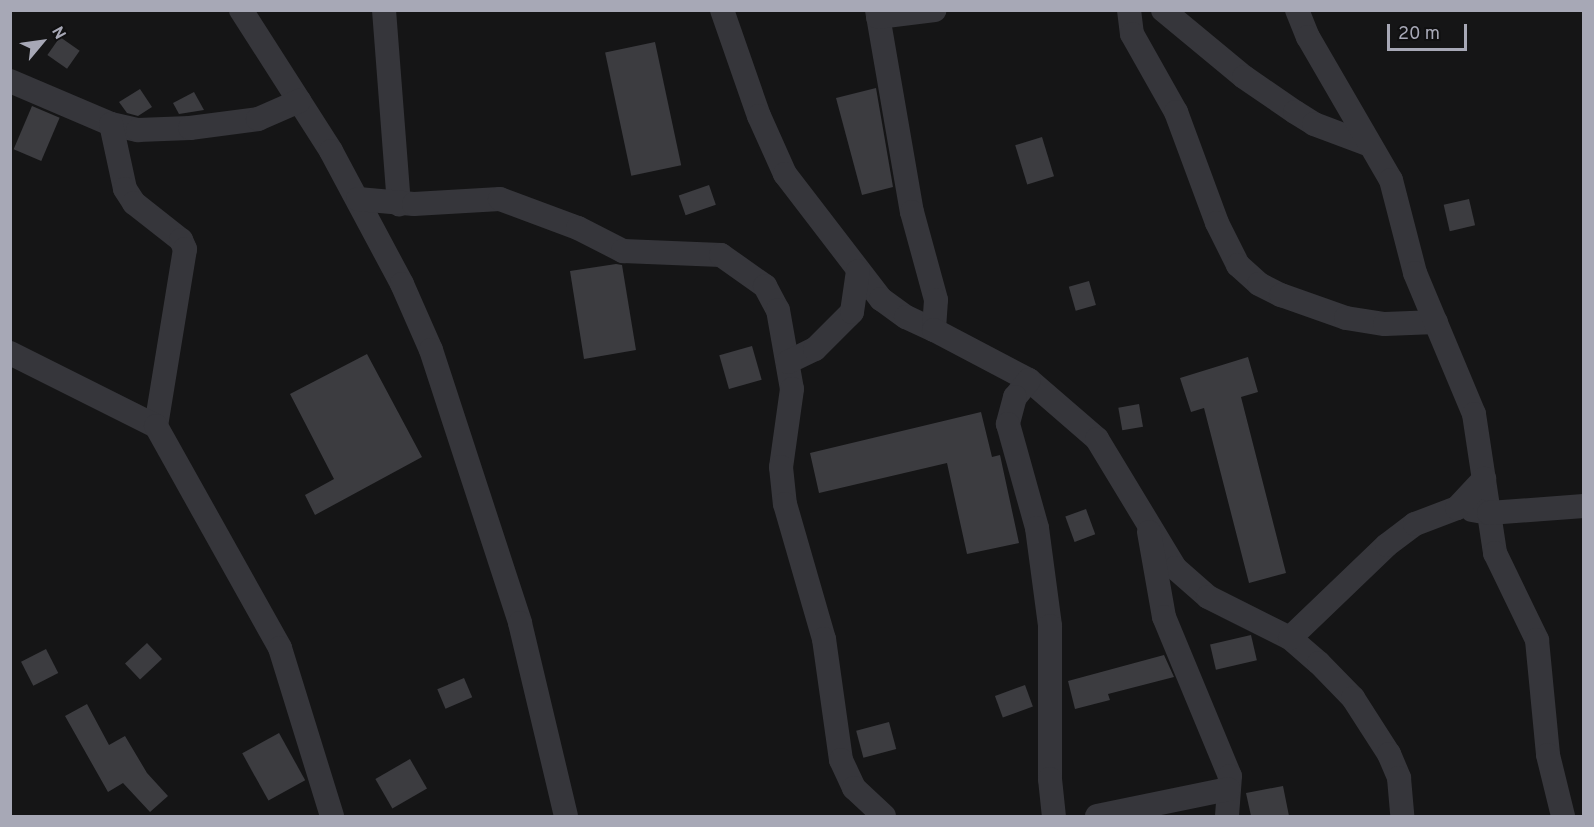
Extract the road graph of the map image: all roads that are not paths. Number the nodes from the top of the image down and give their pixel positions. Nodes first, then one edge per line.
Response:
1 (241, 10) edge
2 (384, 10) edge
3 (722, 10) edge
4 (935, 10) edge
5 (1130, 10) edge
6 (1163, 10) edge
7 (1298, 10) edge
8 (877, 14) edge
9 (10, 81) edge
10 (299, 101) junction
11 (111, 124) junction
12 (1370, 145) junction
13 (358, 199) junction
14 (399, 204) junction
15 (858, 271) junction
16 (1436, 322) junction
17 (934, 330) junction
18 (10, 353) edge
19 (788, 362) junction
20 (1029, 380) junction
21 (156, 426) junction
22 (1484, 479) junction
23 (1584, 506) edge
24 (1457, 508) junction
25 (1489, 513) junction
26 (1149, 529) junction
27 (1290, 638) junction
28 (1228, 789) junction
29 (332, 816) edge
30 (566, 816) edge
31 (884, 816) edge
32 (1054, 816) edge
33 (1097, 816) edge
34 (1227, 816) edge
35 (1402, 816) edge
36 (1563, 816) edge

1 - 10 street
2 - 14 street
3 - 15 street
4 - 8 street
5 - 16 street
6 - 12 street
7 - 12 street
8 - 17 street
9 - 11 street
10 - 11 street
10 - 13 street
11 - 21 street
12 - 16 street
13 - 14 street
13 - 30 street
14 - 19 street
15 - 17 street
15 - 19 street
16 - 22 street
17 - 20 street
18 - 21 street
19 - 31 street
20 - 26 street
20 - 32 street
21 - 29 street
22 - 24 street
22 - 25 street
23 - 25 street
24 - 25 street
24 - 27 street
25 - 36 street
26 - 27 street
26 - 28 street
27 - 35 street
28 - 33 street
28 - 34 street

